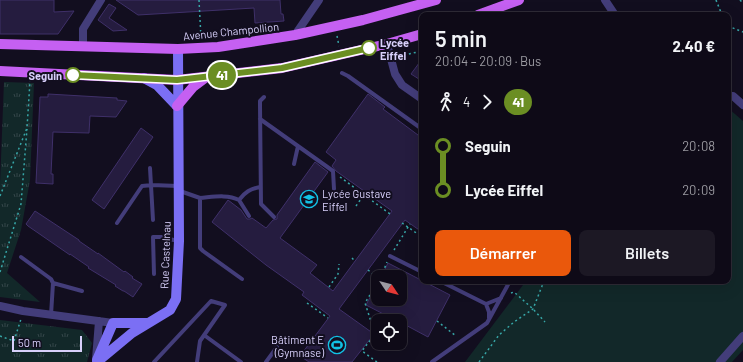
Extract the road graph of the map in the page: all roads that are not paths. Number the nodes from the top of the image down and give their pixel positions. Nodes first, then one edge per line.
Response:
1 (101, 0) edge
2 (319, 0) edge
3 (436, 0) edge
4 (519, 0) edge
5 (605, 0) edge
6 (486, 12) edge
7 (613, 12) edge
8 (295, 35) junction
9 (419, 35) edge
10 (0, 44) edge
11 (387, 44) junction
12 (83, 46) junction
13 (178, 49) junction
14 (0, 71) edge
15 (342, 73) dead end
16 (207, 77) junction
17 (144, 78) junction
18 (177, 80) junction
19 (731, 96) edge
20 (264, 97) dead end
21 (419, 97) edge
22 (743, 105) edge
23 (178, 106) junction
24 (260, 118) junction
25 (419, 127) edge
26 (298, 146) junction
27 (294, 164) dead end
28 (150, 168) dead end
29 (152, 185) junction
30 (260, 187) junction
31 (178, 188) junction
32 (334, 189) dead end
33 (200, 198) junction
34 (239, 200) junction
35 (249, 216) dead end
36 (274, 218) dead end
37 (153, 220) dead end
38 (116, 224) dead end
39 (179, 241) junction
40 (390, 256) road end
41 (21, 257) dead end
42 (419, 270) edge
43 (154, 274) dead end
44 (242, 279) dead end
45 (53, 283) junction
46 (446, 284) edge
47 (508, 284) edge
48 (82, 291) dead end
49 (501, 298) junction
50 (486, 304) junction
51 (0, 306) edge
52 (50, 315) junction
53 (489, 319) junction
54 (99, 322) junction
55 (113, 323) junction
56 (148, 323) junction
57 (204, 335) junction
58 (743, 336) edge
59 (277, 347) dead end
60 (96, 362) edge
61 (154, 362) edge
62 (197, 362) edge
63 (241, 362) edge
64 (266, 362) edge
65 (432, 362) edge
66 (720, 362) edge

1 - 12 street
2 - 8 street
3 - 8 main road, Avenue Champollion
4 - 6 main road
5 - 7 street
8 - 13 main road, Avenue Champollion
9 - 11 main road
10 - 12 main road, Avenue Champollion
11 - 16 main road
11 - 21 street
12 - 13 main road, Avenue Champollion
13 - 18 street, Rue Castelnau
14 - 17 main road
15 - 25 lane
16 - 18 main road
16 - 23 main road
17 - 18 main road
17 - 23 street
18 - 23 street, Rue Castelnau
19 - 22 street
20 - 24 lane
23 - 31 street, Rue Castelnau
24 - 26 lane
24 - 30 lane
26 - 27 lane
26 - 32 lane
28 - 29 lane
29 - 31 lane
29 - 37 lane
29 - 38 lane
30 - 34 lane
30 - 36 lane
31 - 33 lane
31 - 39 street, Rue Castelnau
33 - 34 lane
33 - 44 lane
34 - 35 lane
39 - 43 lane
39 - 56 street, Rue Castelnau
40 - 42 lane
41 - 45 lane
45 - 48 lane
45 - 52 lane
46 - 50 lane
47 - 49 lane
49 - 50 lane
49 - 53 lane
50 - 53 lane
51 - 52 street
52 - 54 street
53 - 65 lane
54 - 55 street
54 - 60 street
55 - 56 street
55 - 60 street
56 - 60 street, Rue Castelnau
57 - 61 lane
57 - 62 lane
57 - 63 lane
58 - 66 street
59 - 64 lane

